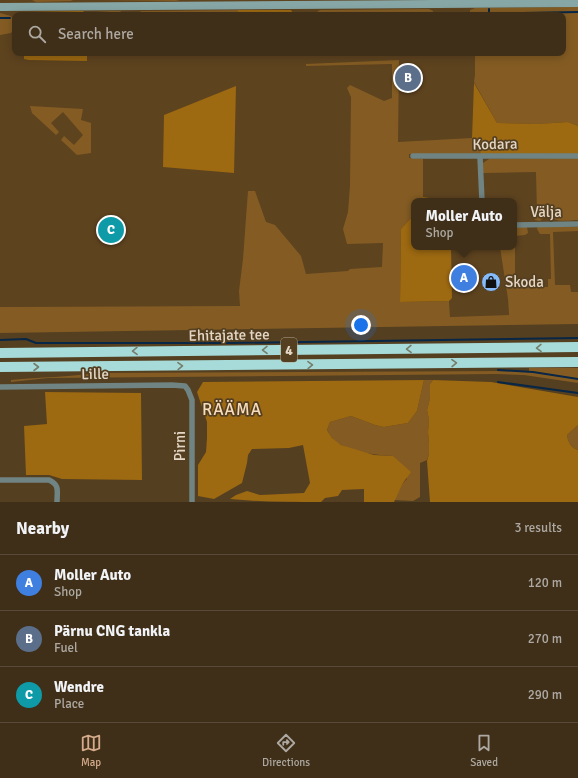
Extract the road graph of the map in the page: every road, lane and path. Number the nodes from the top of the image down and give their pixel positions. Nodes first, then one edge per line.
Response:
1 (425, 2) edge
2 (578, 3) edge
3 (0, 7) edge
4 (413, 156) dead end
5 (578, 156) edge
6 (480, 157) junction
7 (482, 198) edge
8 (517, 224) edge
9 (578, 224) edge
10 (578, 347) edge
11 (0, 352) edge
12 (578, 362) edge
13 (0, 367) edge
14 (0, 387) edge
15 (188, 390) joint
16 (0, 480) edge
17 (57, 502) edge
18 (192, 502) edge

1 - 2 street
1 - 3 street
4 - 6 street, Kodara
5 - 6 street, Kodara
6 - 7 street
8 - 9 street, Välja
10 -> 11 highway, Ehitajate tee / 4
13 -> 12 highway, Ehitajate tee / 4
14 - 15 street, Lille
15 - 18 street, Pirni
16 - 17 street

